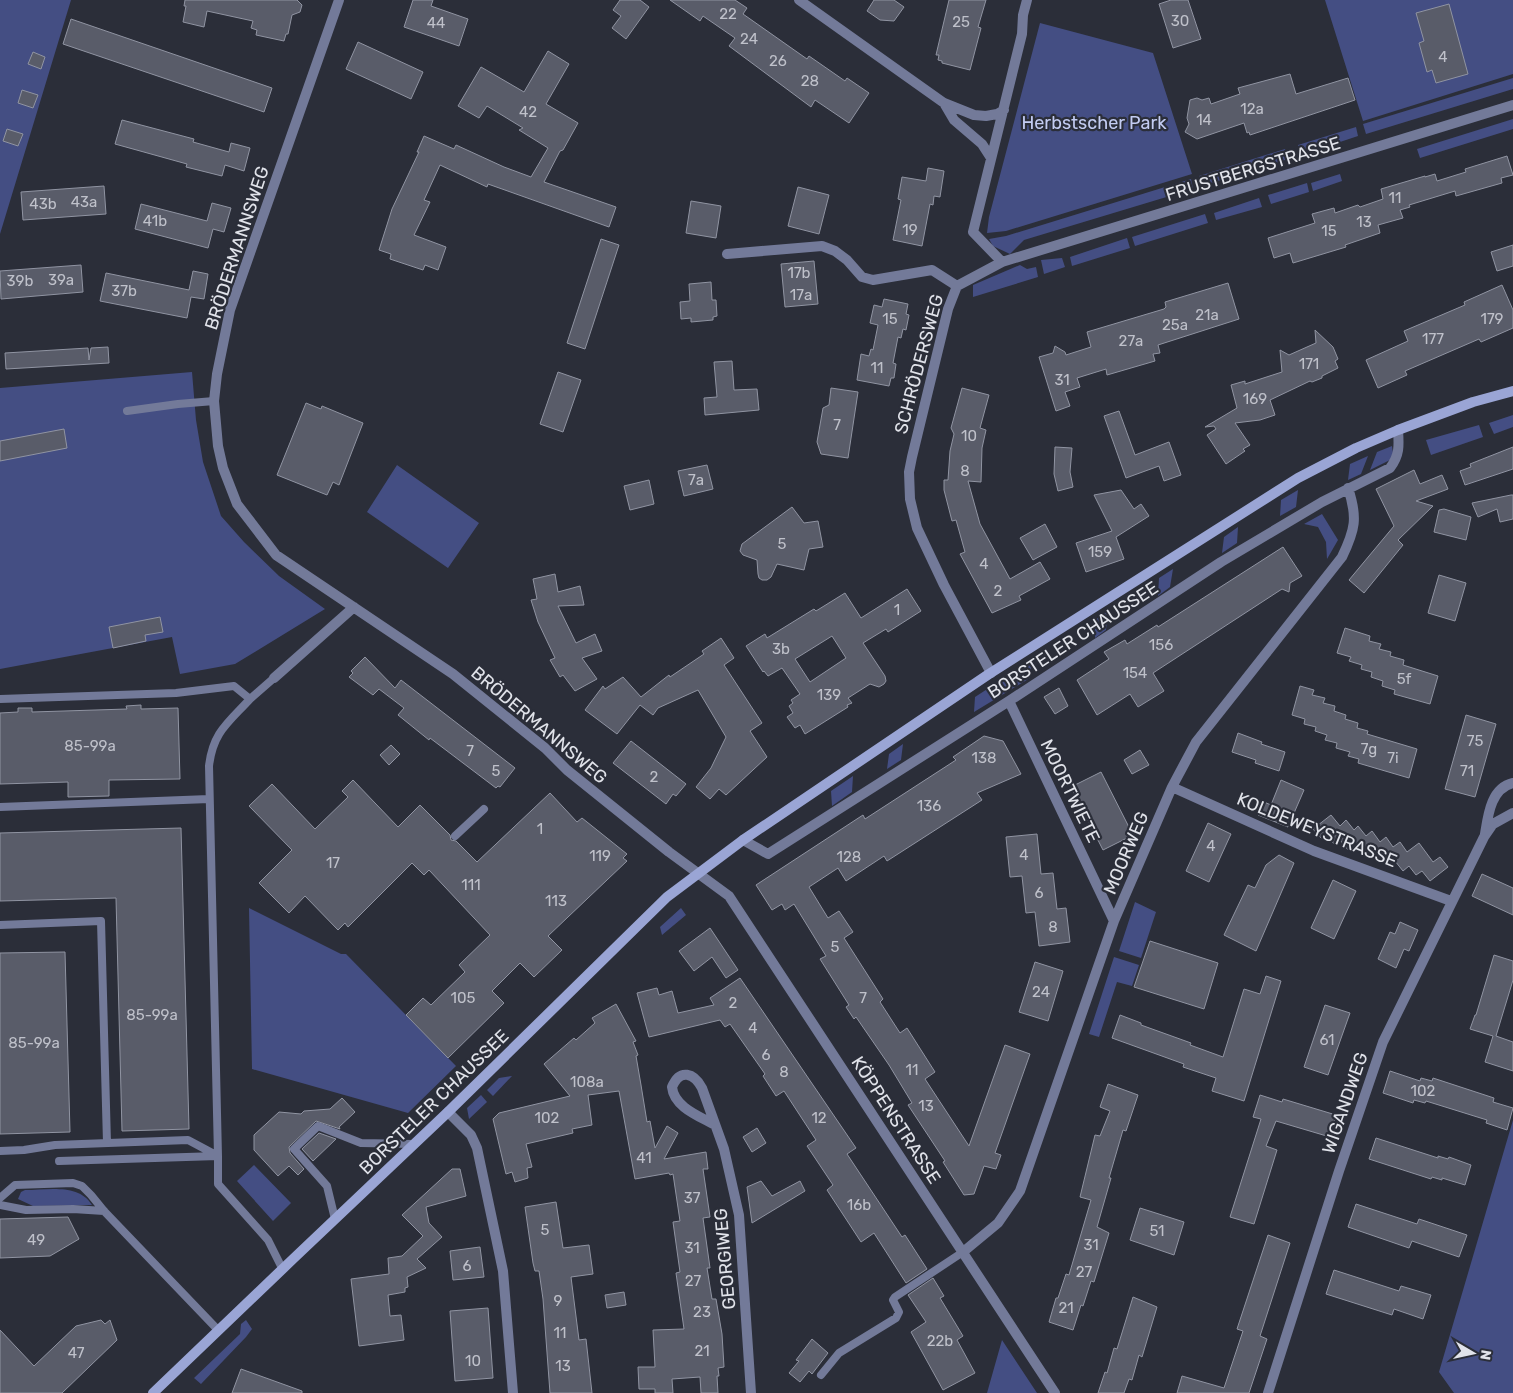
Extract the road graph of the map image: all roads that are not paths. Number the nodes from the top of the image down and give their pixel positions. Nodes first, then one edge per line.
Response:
1 (340, 0) edge
2 (799, 0) edge
3 (1027, 0) edge
4 (944, 103) junction
5 (1513, 105) edge
6 (1004, 110) junction
7 (991, 158) junction
8 (727, 254) dead end
9 (1002, 262) junction
10 (957, 286) junction
11 (1513, 391) edge
12 (214, 401) junction
13 (127, 411) dead end
14 (1398, 430) junction
15 (1348, 488) junction
16 (354, 608) junction
17 (992, 673) junction
18 (274, 678) joint
19 (0, 699) edge
20 (250, 700) junction
21 (1009, 701) junction
22 (1513, 783) edge
23 (1172, 786) junction
24 (209, 799) junction
25 (0, 807) edge
26 (484, 809) dead end
27 (1513, 812) edge
28 (455, 836) dead end
29 (1484, 837) junction
30 (743, 840) junction
31 (700, 873) junction
32 (1451, 900) junction
33 (1114, 921) junction
34 (0, 925) edge
35 (448, 1112) junction
36 (715, 1125) junction
37 (107, 1143) junction
38 (414, 1144) junction
39 (0, 1151) edge
40 (218, 1156) junction
41 (59, 1161) dead end
42 (0, 1198) edge
43 (0, 1205) edge
44 (104, 1212) junction
45 (335, 1219) junction
46 (963, 1252) junction
47 (282, 1268) junction
48 (218, 1330) junction
49 (821, 1374) dead end
50 (153, 1393) edge
51 (513, 1393) edge
52 (751, 1393) edge
53 (1055, 1393) edge
54 (1268, 1393) edge

1 - 12 street, BRÖDERMANNSWEG
2 - 4 street
3 - 6 street
4 - 6 street
4 - 7 street
5 - 9 street, FRUSTBERGSTRASSE
6 - 7 street
7 - 9 street
8 - 10 street
9 - 10 street, SCHRÖDERSWEG
10 - 17 street, SCHRÖDERSWEG
11 - 14 main road, BORSTELER CHAUSSEE
12 - 13 lane
12 - 16 street, BRÖDERMANNSWEG
14 - 15 street, BORSTELER CHAUSSEE
14 - 17 main road, BORSTELER CHAUSSEE
15 - 21 street, BORSTELER CHAUSSEE
15 - 23 street, MOORWEG
16 - 18 street
16 - 31 street, BRÖDERMANNSWEG
17 - 30 main road, BORSTELER CHAUSSEE
18 - 20 lane
19 - 20 lane
20 - 24 lane
21 - 30 street, BORSTELER CHAUSSEE
21 - 33 street, MOORTWIETE
22 - 29 street, WIGANDWEG
23 - 32 street, KOLDEWEYSTRASSE
23 - 33 street, MOORWEG
24 - 25 lane
24 - 40 lane
26 - 28 lane
27 - 29 street, WIGANDWEG
29 - 32 street, WIGANDWEG
30 - 31 main road, BORSTELER CHAUSSEE
31 - 35 main road, BORSTELER CHAUSSEE
31 - 46 street, KÖPPENSTRASSE
32 - 54 street, WIGANDWEG
33 - 46 street, MOORWEG
34 - 37 lane
35 - 38 main road, BORSTELER CHAUSSEE
35 - 51 street
36 - 36 street, GEORGIWEG
36 - 52 street, GEORGIWEG
37 - 39 lane
37 - 40 lane
38 - 45 main road, BORSTELER CHAUSSEE
38 - 45 lane
40 - 41 lane
40 - 47 lane
42 - 44 lane
43 - 44 lane
44 - 48 lane
45 - 47 main road, BORSTELER CHAUSSEE
46 - 49 lane
46 - 53 street, KÖPPENSTRASSE
47 - 48 main road, BORSTELER CHAUSSEE
48 - 50 main road, BORSTELER CHAUSSEE

